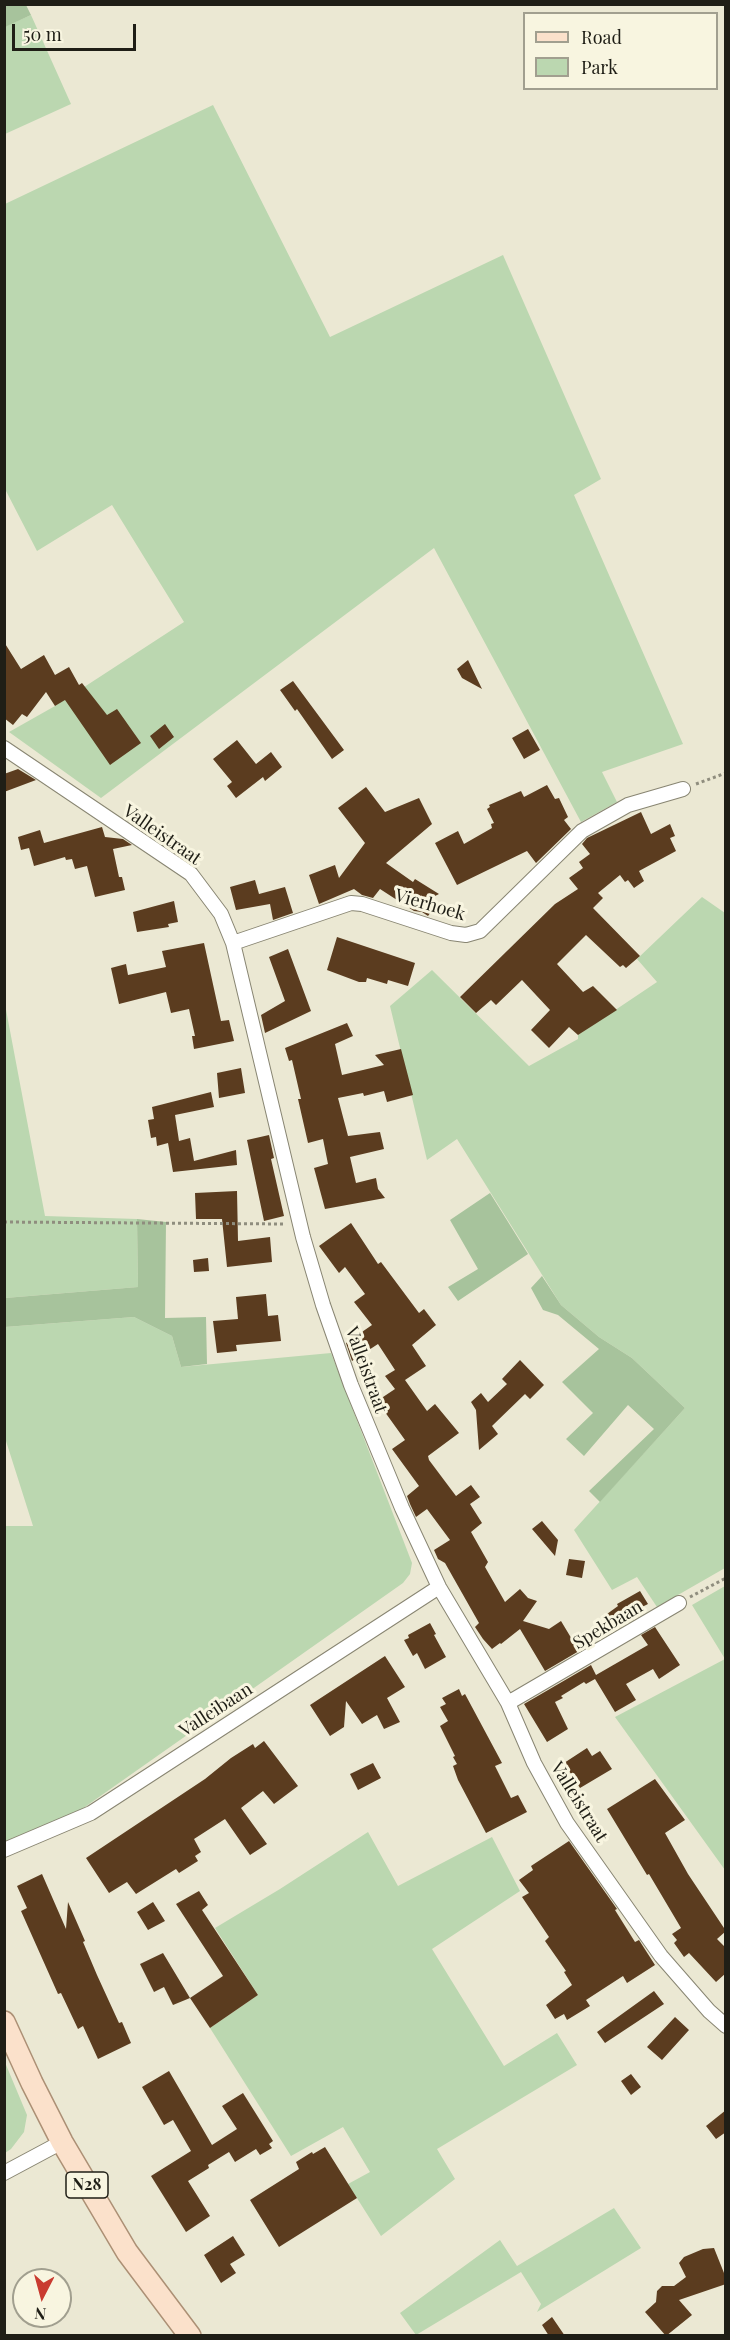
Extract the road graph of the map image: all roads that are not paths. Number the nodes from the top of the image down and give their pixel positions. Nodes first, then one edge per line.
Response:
1 (4, 748) edge
2 (683, 789) road end
3 (233, 943) junction
4 (439, 1587) junction
5 (679, 1603) road end
6 (508, 1703) junction
7 (4, 1850) edge
8 (4, 2022) edge
9 (726, 2026) edge
10 (62, 2142) junction
11 (4, 2173) edge
12 (190, 2336) edge

1 - 3 street, Valleistraat
2 - 3 street, Vierhoek
3 - 4 street, Valleistraat
4 - 6 street, Valleistraat
4 - 7 street, Valleibaan
5 - 6 street, Spekbaan
6 - 9 street, Valleistraat
8 - 10 main road, N28
10 - 11 street
10 - 12 main road, N28

